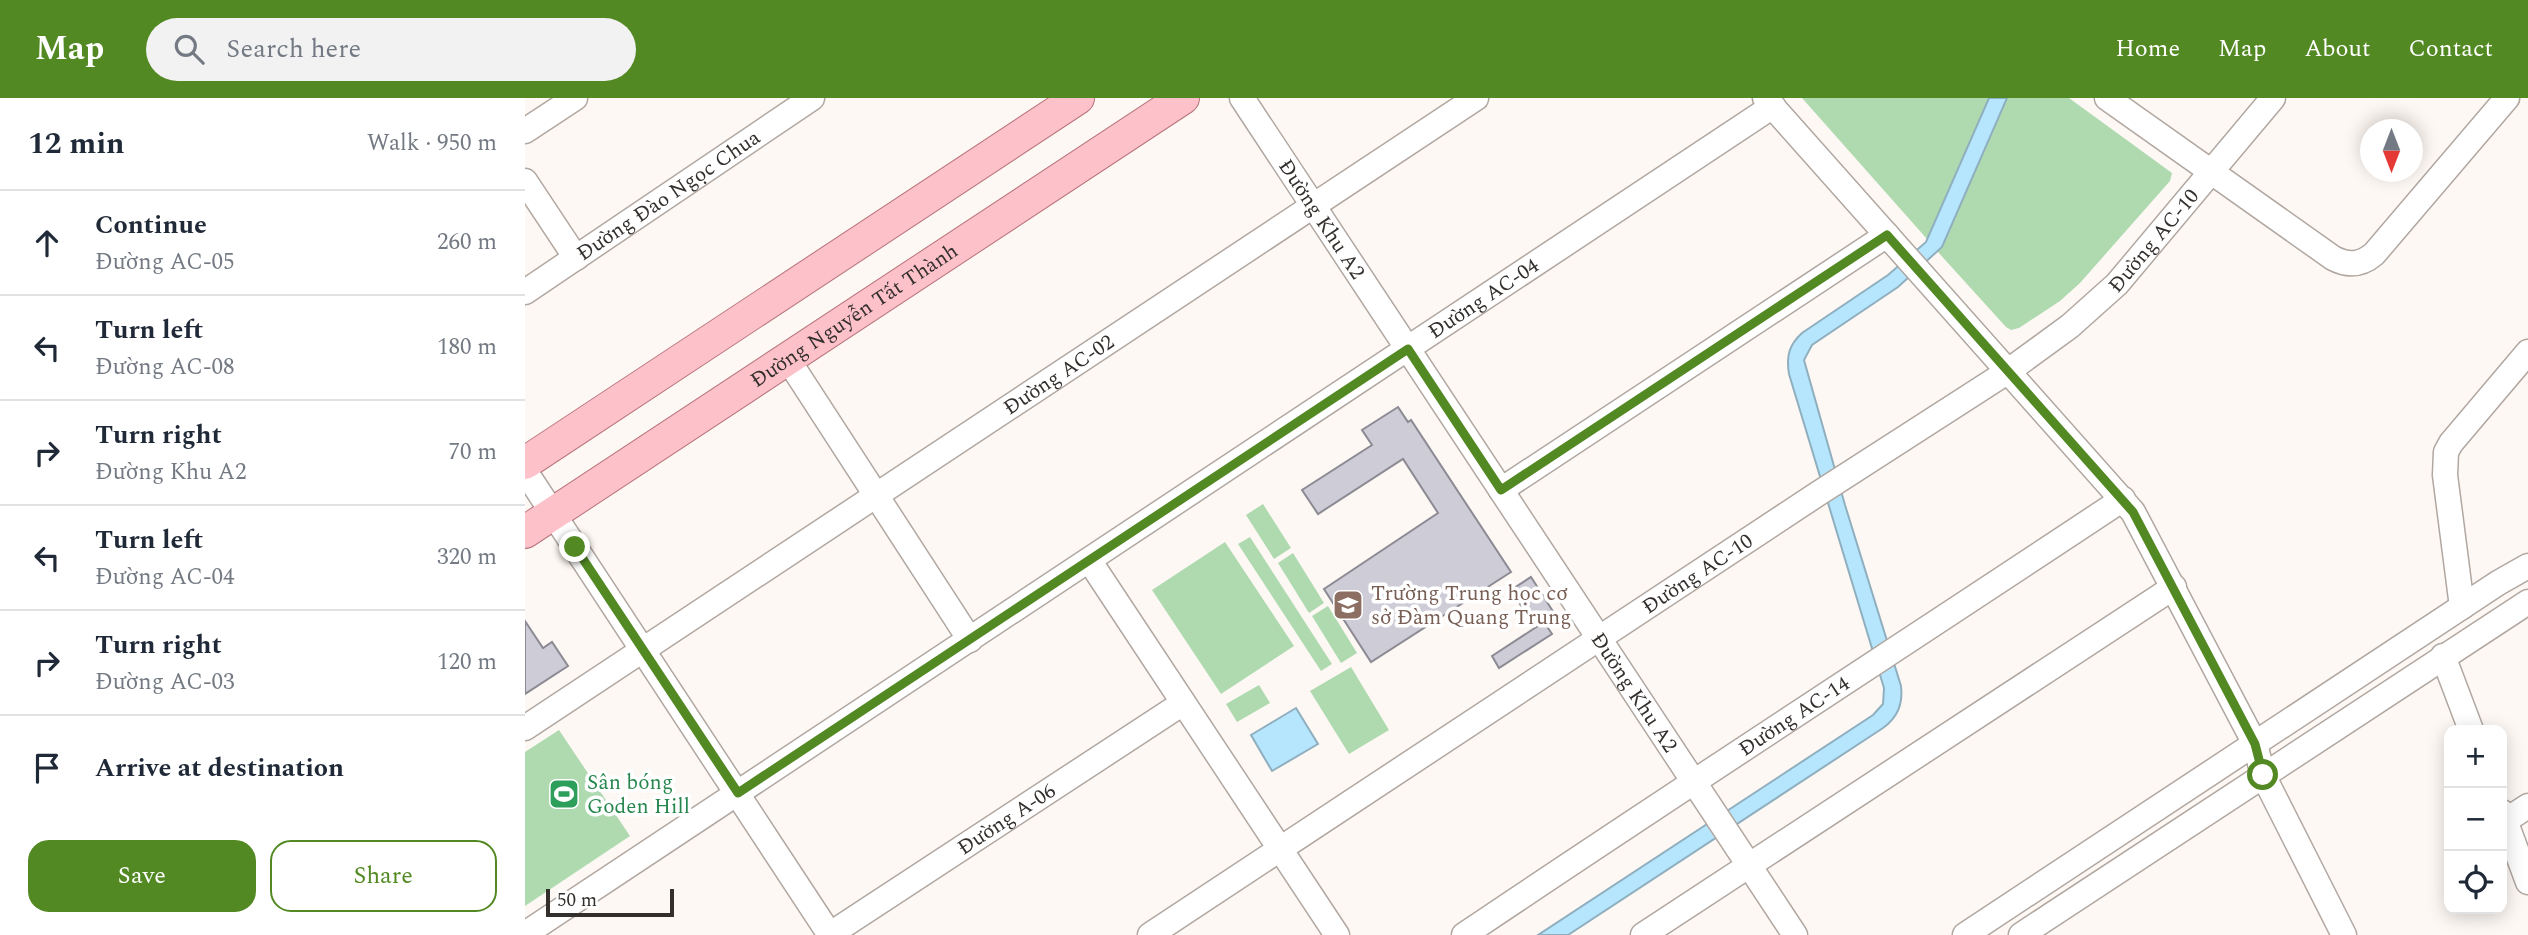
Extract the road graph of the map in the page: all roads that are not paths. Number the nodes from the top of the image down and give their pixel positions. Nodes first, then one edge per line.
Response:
1 (575, 98) edge
2 (812, 98) edge
3 (1078, 98) edge
4 (1183, 98) edge
5 (1242, 98) edge
6 (1476, 98) edge
7 (2107, 98) edge
8 (2273, 98) edge
9 (2507, 98) edge
10 (1769, 102) edge
11 (525, 131) edge
12 (2210, 172) junction
13 (525, 181) edge
14 (1313, 206) junction
15 (1893, 242) junction
16 (576, 258) junction
17 (525, 292) edge
18 (1408, 349) junction
19 (787, 358) junction
20 (2523, 363) edge
21 (2007, 372) junction
22 (525, 463) edge
23 (525, 471) edge
24 (1501, 490) junction
25 (876, 495) junction
26 (2123, 499) junction
27 (553, 514) junction
28 (525, 532) edge
29 (1089, 560) junction
30 (2528, 566) edge
31 (2174, 587) junction
32 (2528, 602) edge
33 (2462, 607) junction
34 (1599, 638) junction
35 (970, 639) junction
36 (643, 650) junction
37 (2443, 656) junction
38 (1183, 703) junction
39 (2469, 725) edge
40 (525, 728) edge
41 (2255, 744) junction
42 (2263, 775) junction
43 (1693, 781) junction
44 (738, 793) junction
45 (2528, 806) edge
46 (2507, 816) edge
47 (2507, 825) edge
48 (1281, 848) junction
49 (1748, 866) junction
50 (2528, 882) edge
51 (525, 934) edge
52 (2341, 934) edge
53 (830, 935) edge
54 (1150, 935) edge
55 (1337, 935) edge
56 (1464, 935) edge
57 (1643, 935) edge
58 (1795, 935) edge
59 (1965, 935) edge
60 (2021, 935) edge

1 - 11 street
2 - 16 street, Đường Đào Ngọc Chua
3 - 22 main road
4 - 19 main road, Đường Nguyễn Tất Thành
5 - 14 street, Đường Khu A2
6 - 14 street, Đường AC-02
7 - 12 street
8 - 12 street, Đường AC-10
9 - 12 street
10 - 15 street
10 - 18 street, Đường AC-04
12 - 21 street, Đường AC-10
13 - 16 street
14 - 18 street, Đường Khu A2
14 - 25 street, Đường AC-02
15 - 21 street
15 - 24 street
16 - 17 street, Đường Đào Ngọc Chua
18 - 24 street, Đường Khu A2
18 - 29 street, Đường AC-04
19 - 25 street
19 - 27 main road, Đường Nguyễn Tất Thành
20 - 33 street
21 - 26 street
21 - 34 street, Đường AC-10
23 - 27 street
24 - 34 street, Đường Khu A2
25 - 35 street
25 - 36 street, Đường AC-02
26 - 31 street
26 - 43 street, Đường AC-14
27 - 28 main road, Đường Nguyễn Tất Thành
27 - 36 street
29 - 35 street, Đường AC-04
29 - 38 street
30 - 33 street
31 - 41 street
31 - 49 street
32 - 37 street
33 - 41 street
34 - 43 street, Đường Khu A2
34 - 48 street, Đường AC-10
35 - 44 street, Đường AC-04
36 - 40 street, Đường AC-02
36 - 44 street
37 - 39 street
37 - 42 street
38 - 48 street
38 - 53 street, Đường A-06
41 - 42 street
41 - 59 street
42 - 52 street
42 - 60 street
43 - 49 street, Đường Khu A2
43 - 56 street, Đường AC-14
44 - 51 street, Đường AC-04
44 - 53 street
45 - 46 street
47 - 50 street
48 - 54 street, Đường AC-10
48 - 55 street
49 - 57 street
49 - 58 street, Đường Khu A2

